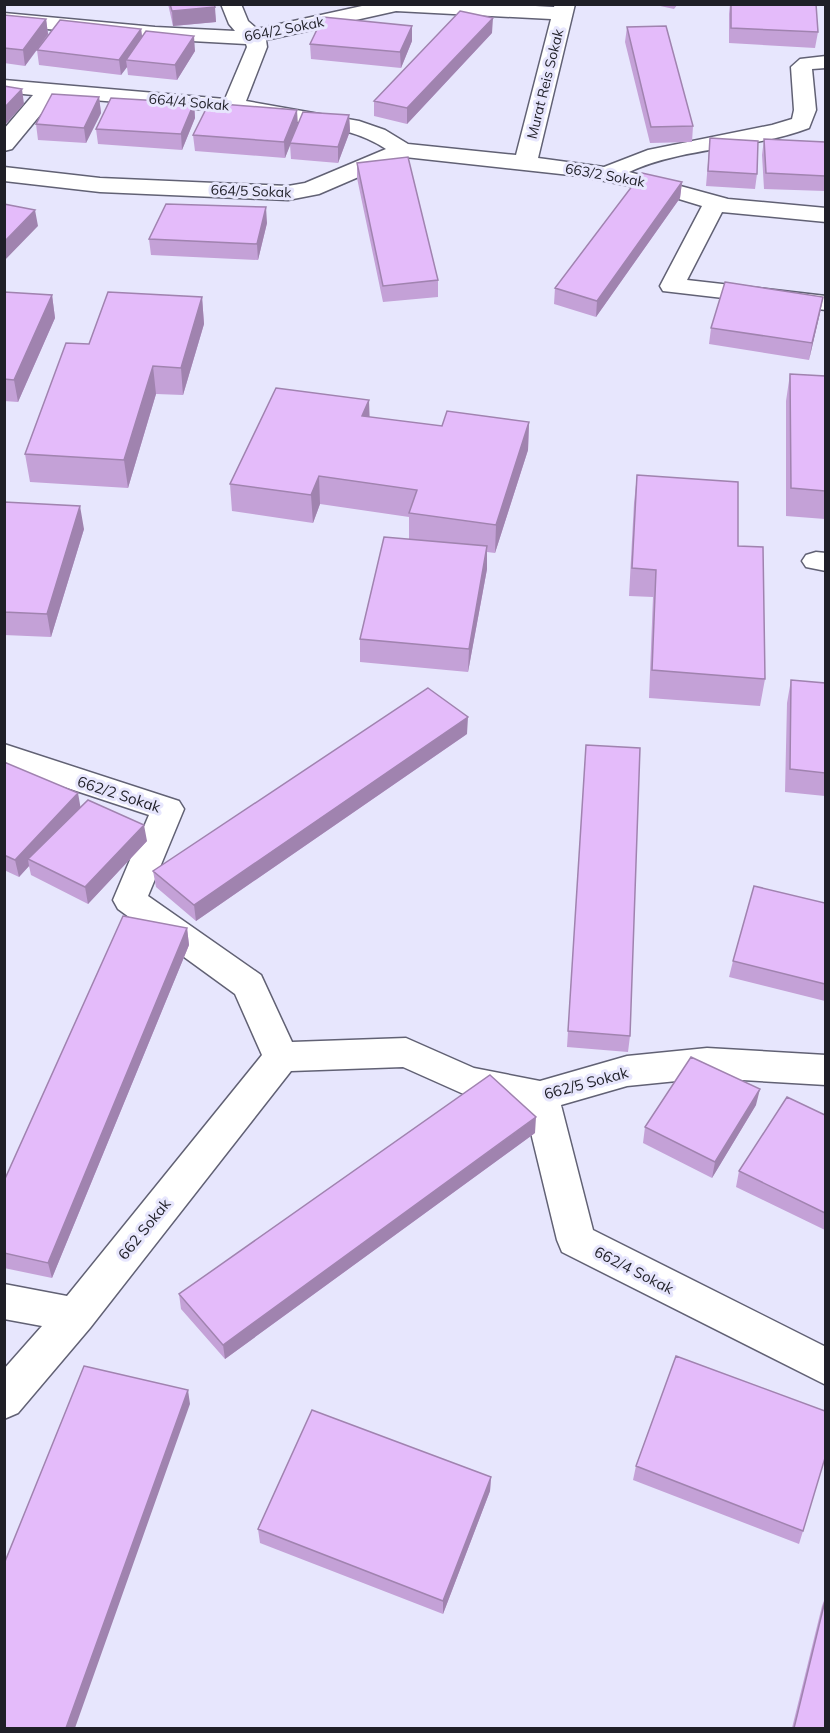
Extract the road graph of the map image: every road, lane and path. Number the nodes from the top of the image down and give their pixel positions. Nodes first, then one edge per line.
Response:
1 (231, 4) edge
2 (396, 5) edge
3 (563, 9) edge
4 (4, 19) edge
5 (253, 37) junction
6 (825, 62) edge
7 (4, 86) edge
8 (49, 90) junction
9 (233, 106) junction
10 (4, 144) edge
11 (402, 150) junction
12 (525, 164) junction
13 (4, 174) edge
14 (608, 174) junction
15 (715, 202) junction
16 (825, 215) edge
17 (825, 303) edge
18 (4, 755) edge
19 (281, 1057) junction
20 (825, 1070) edge
21 (540, 1096) junction
22 (4, 1301) edge
23 (76, 1315) junction
24 (825, 1367) edge
25 (4, 1400) edge

1 - 5 street
2 - 3 street, 664/2 Sokak
2 - 5 street, 664/2 Sokak
3 - 12 street, Murat Reis Sokak
4 - 5 street, 664/2 Sokak
5 - 9 street
6 - 14 street
7 - 8 street, 664/4 Sokak
8 - 9 street, 664/4 Sokak
8 - 10 street
9 - 11 street, 664/4 Sokak
11 - 12 street, 664/5 Sokak
11 - 13 street, 664/5 Sokak
12 - 14 street, 663/2 Sokak
14 - 15 street, 663/2 Sokak
15 - 16 street, 663/2 Sokak
15 - 17 street
18 - 19 street, 662/2 Sokak
19 - 21 street, 662/5 Sokak
19 - 23 street, 662 Sokak
20 - 21 street, 662/5 Sokak
21 - 24 street, 662/4 Sokak
22 - 23 street
23 - 25 street, 662 Sokak

